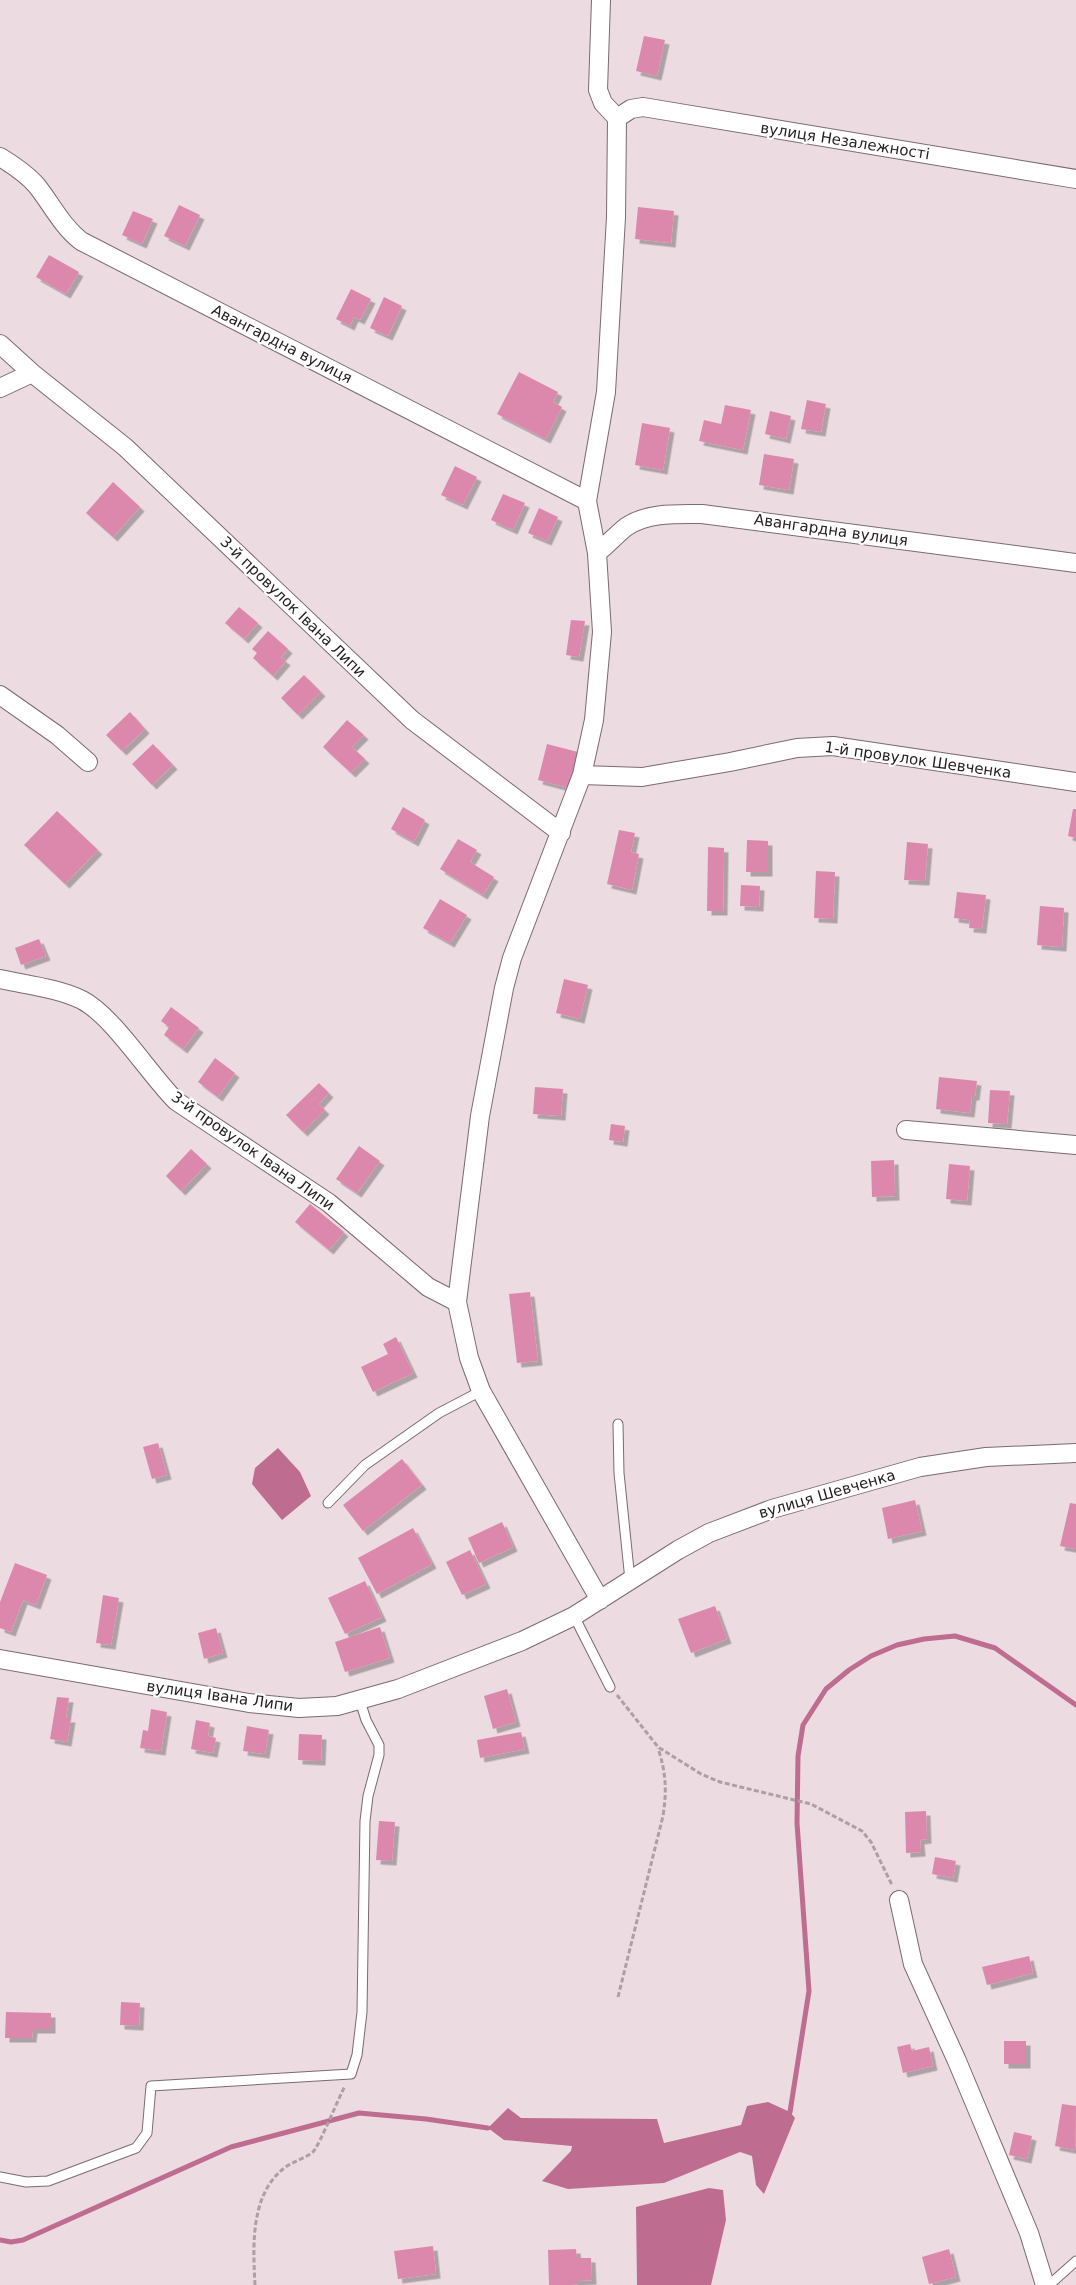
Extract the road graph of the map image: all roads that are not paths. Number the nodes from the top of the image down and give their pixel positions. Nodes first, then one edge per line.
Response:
1 (601, 0) edge
2 (617, 118) junction
3 (0, 157) edge
4 (1076, 178) edge
5 (0, 344) edge
6 (32, 373) junction
7 (0, 388) edge
8 (587, 501) junction
9 (597, 553) junction
10 (1076, 563) edge
11 (0, 696) edge
12 (88, 762) dead end
13 (582, 775) junction
14 (1076, 782) edge
15 (561, 833) junction
16 (0, 979) edge
17 (906, 1130) dead end
18 (1076, 1145) edge
19 (457, 1302) junction
20 (481, 1392) junction
21 (618, 1424) dead end
22 (1076, 1453) edge
23 (328, 1503) dead end
24 (630, 1580) junction
25 (600, 1600) junction
26 (574, 1616) junction
27 (0, 1659) edge
28 (610, 1687) road end
29 (360, 1701) junction
30 (899, 1900) road end
31 (0, 2177) edge
32 (1076, 2261) edge
33 (1045, 2285) edge
34 (1049, 2285) edge

1 - 2 street
2 - 4 street, вулиця Незалежності
2 - 8 street
3 - 8 street, Авангардна вулиця
5 - 6 street, 3-й провулок Івана Липи
6 - 7 street
6 - 15 street, 3-й провулок Івана Липи
8 - 9 street
9 - 10 street, Авангардна вулиця
9 - 13 street
11 - 12 street
13 - 14 street, 1-й провулок Шевченка
13 - 15 street
15 - 19 street
16 - 19 street, 3-й провулок Івана Липи
17 - 18 street
19 - 20 street
20 - 23 lane
20 - 25 street
21 - 24 lane
22 - 24 street, вулиця Шевченка
24 - 25 street, вулиця Шевченка
25 - 26 street, вулиця Івана Липи
26 - 28 lane
26 - 29 street, вулиця Івана Липи
27 - 29 street, вулиця Івана Липи
29 - 31 lane
30 - 33 street
32 - 34 lane

